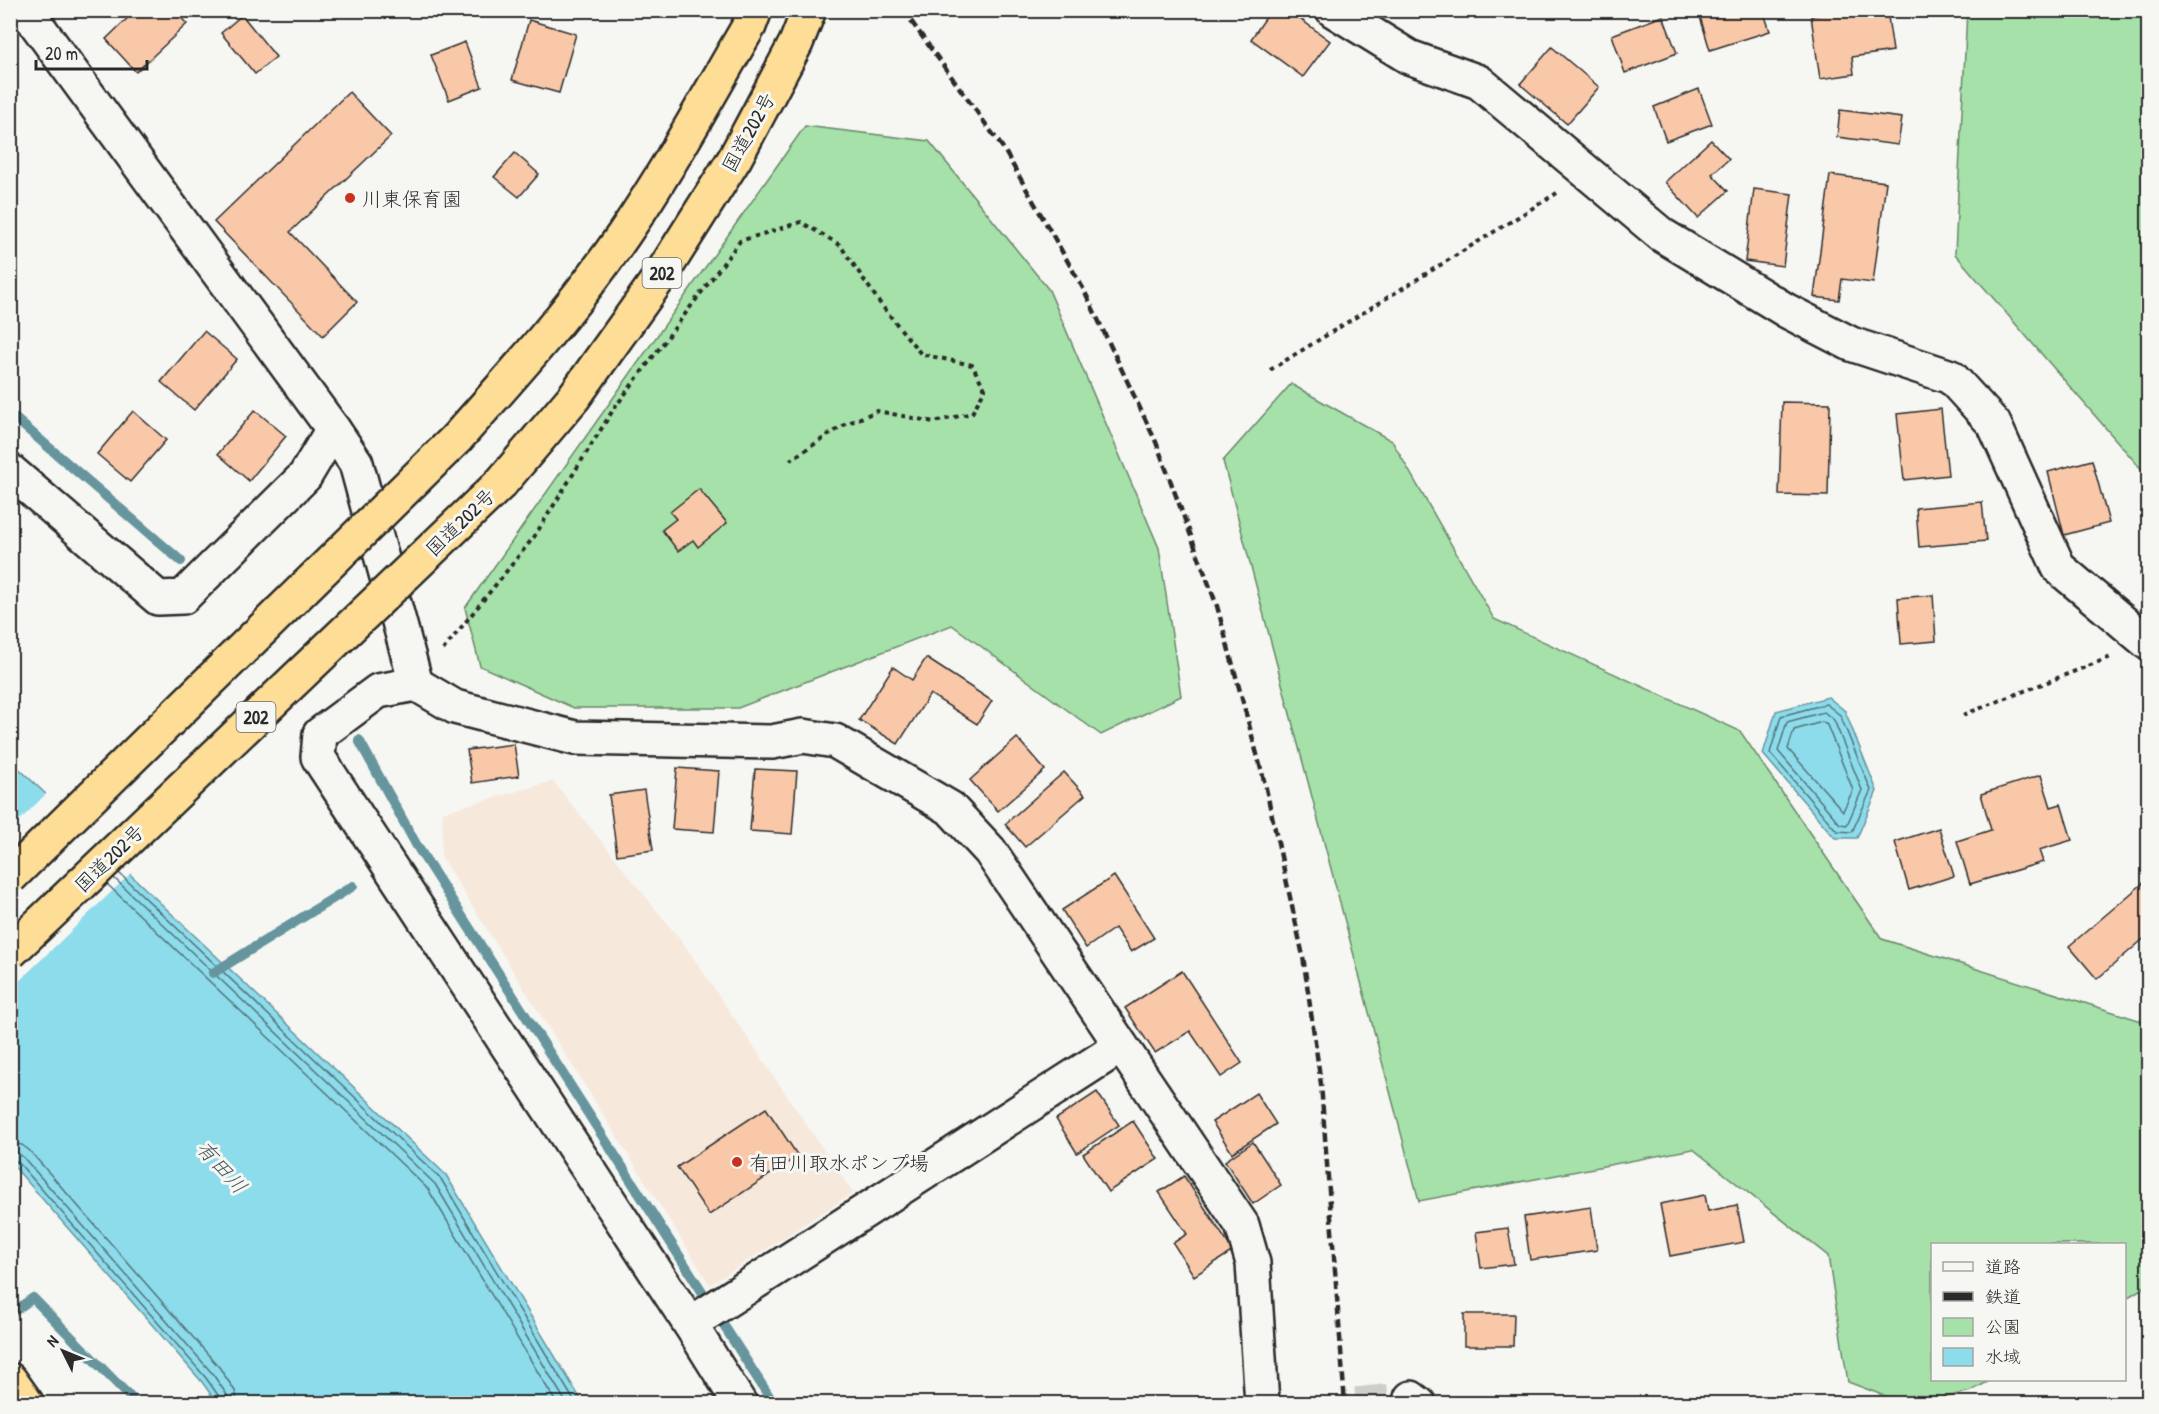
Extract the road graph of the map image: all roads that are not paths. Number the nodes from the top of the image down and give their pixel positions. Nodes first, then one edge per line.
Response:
1 (26, 10) edge
2 (809, 10) edge
3 (1333, 10) edge
4 (752, 18) edge
5 (333, 429) junction
6 (10, 471) edge
7 (2148, 643) edge
8 (416, 684) junction
9 (10, 877) edge
10 (10, 952) edge
11 (1121, 1046) junction
12 (690, 1324) junction
13 (10, 1380) edge
14 (27, 1404) edge
15 (740, 1404) edge
16 (1262, 1404) edge

1 - 5 street
2 - 10 highway, 国道202号 / 202, bridge
3 - 7 street
4 - 9 highway, 202, bridge
5 - 6 street
5 - 8 street
8 - 11 street
8 - 12 street
11 - 12 street
11 - 16 street
12 - 15 street
13 - 14 highway

